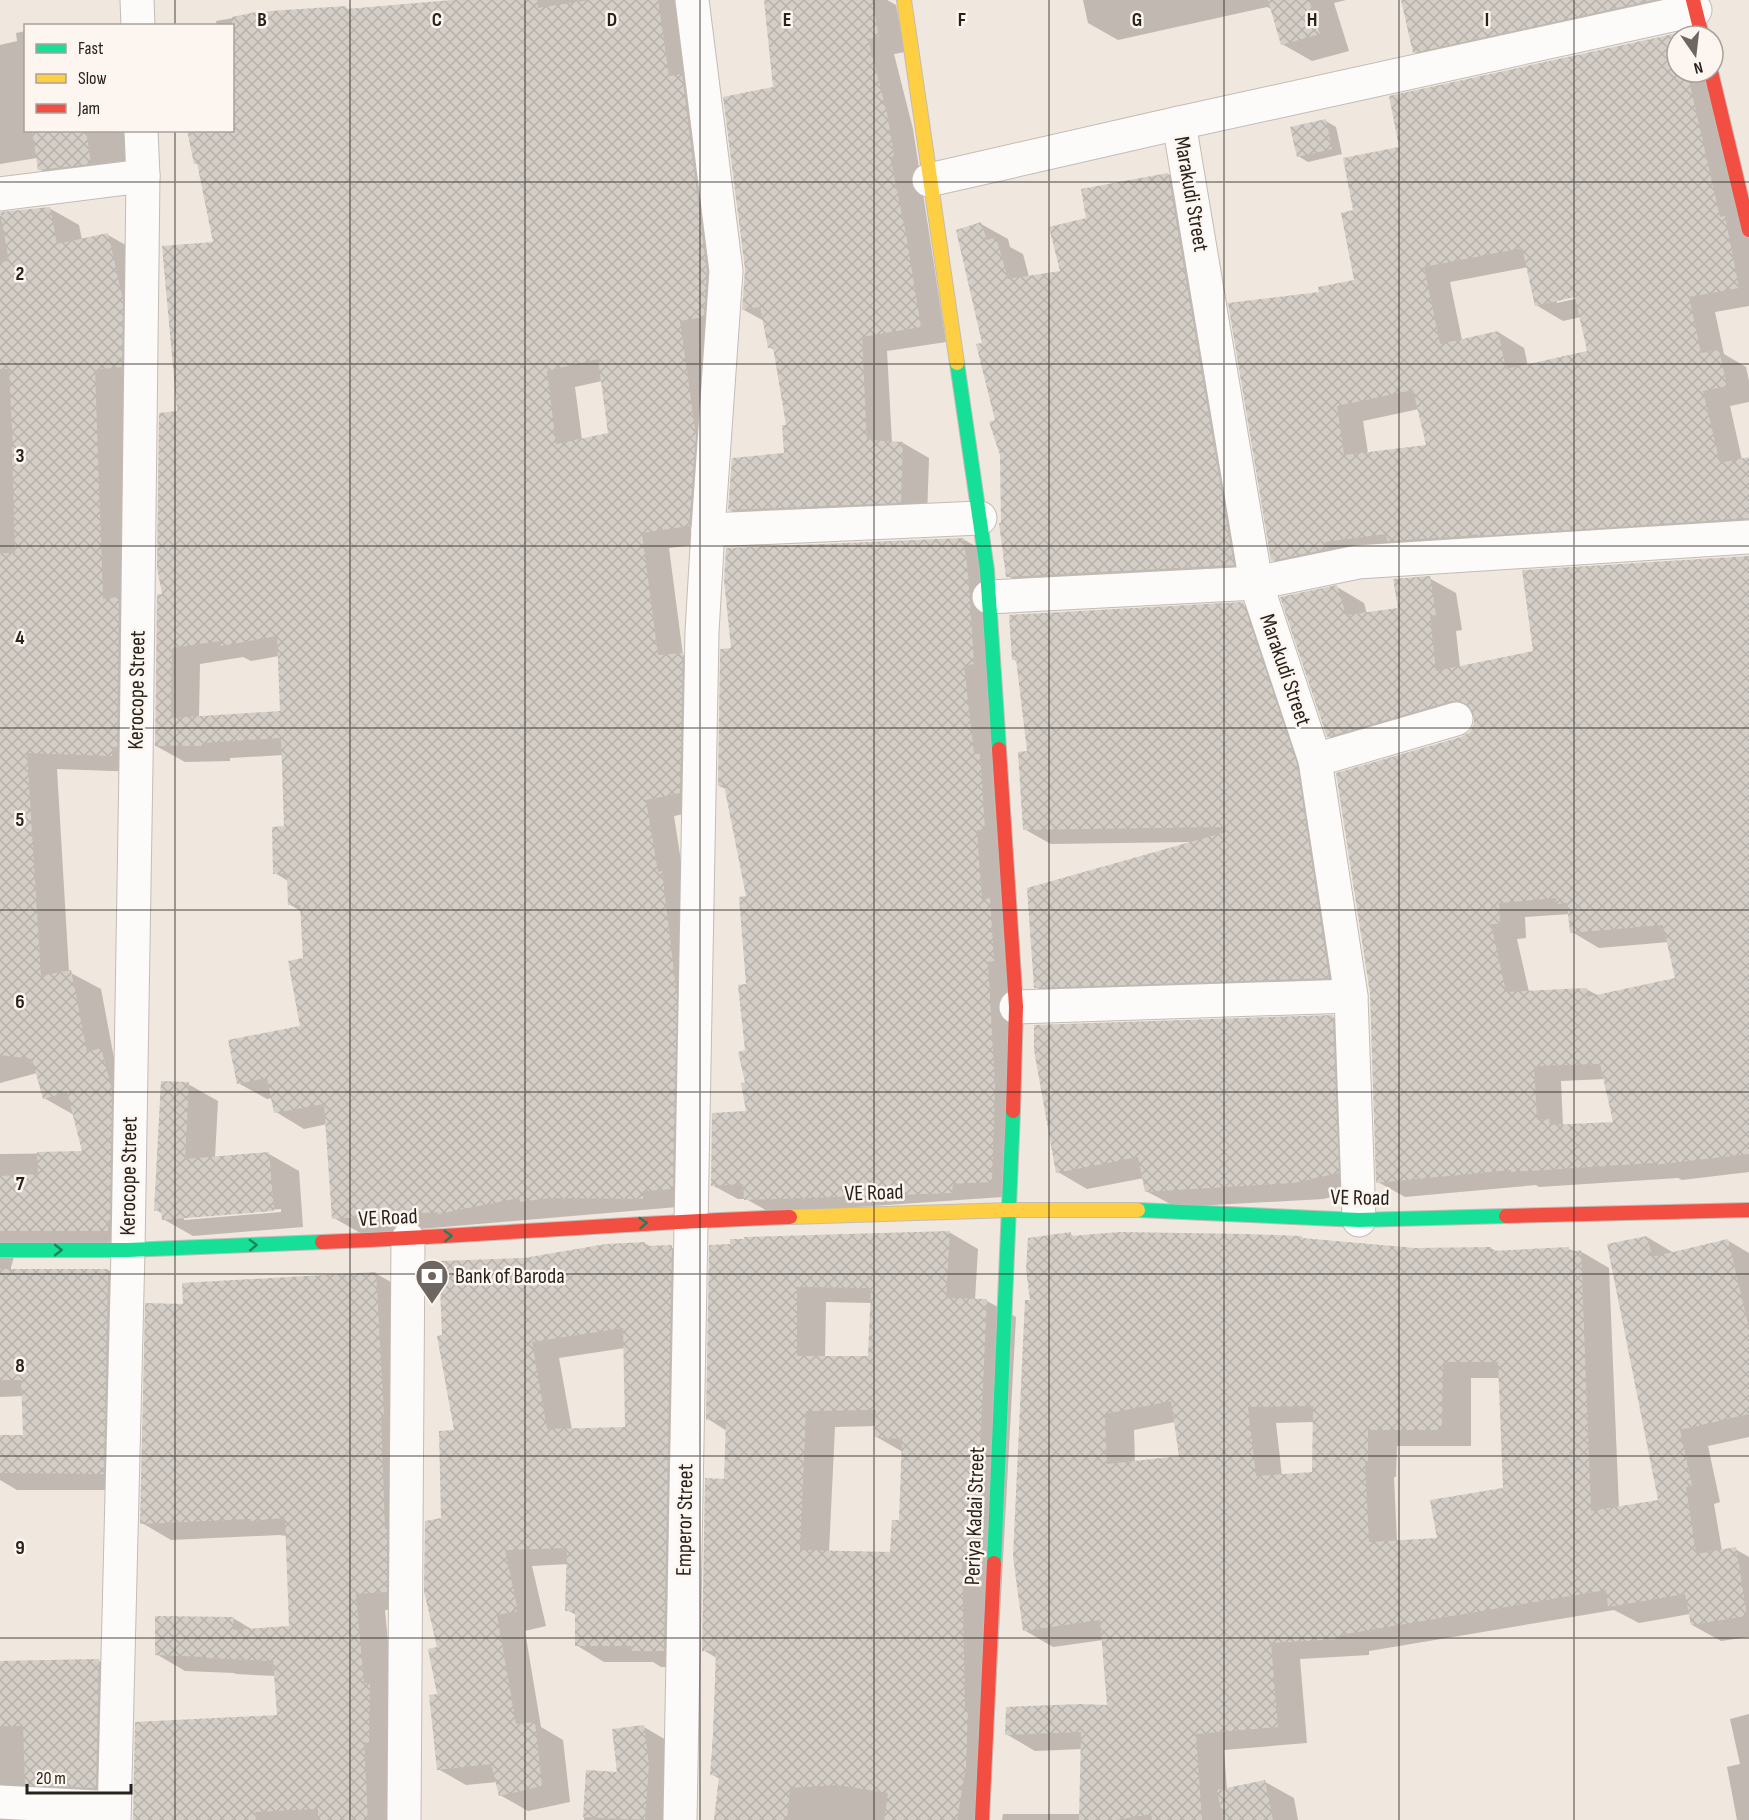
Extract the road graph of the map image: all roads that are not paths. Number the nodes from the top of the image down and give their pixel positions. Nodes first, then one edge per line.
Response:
1 (137, 0) edge
2 (692, 0) edge
3 (904, 0) edge
4 (1697, 15) edge
5 (138, 24) edge
6 (1714, 84) edge
7 (1179, 123) junction
8 (141, 132) edge
9 (143, 176) junction
10 (929, 180) junction
11 (0, 194) edge
12 (1749, 230) edge
13 (980, 519) junction
14 (708, 530) junction
15 (1749, 537) edge
16 (1256, 583) junction
17 (989, 597) junction
18 (1456, 719) dead end
19 (1315, 760) junction
20 (1351, 996) junction
21 (1016, 1007) junction
22 (1749, 1210) edge
23 (1010, 1212) junction
24 (690, 1220) junction
25 (1359, 1220) junction
26 (408, 1239) junction
27 (0, 1250) edge
28 (128, 1250) junction
29 (0, 1802) edge
30 (114, 1814) edge
31 (404, 1820) edge
32 (680, 1820) edge
33 (982, 1820) edge

1 - 5 street
2 - 14 street, Emperor Street
3 - 10 street, Periya Kadai Street
4 - 7 street
6 - 12 street
7 - 10 street
7 - 16 street, Marakudi Street
8 - 9 street, Kerocope Street
9 - 11 street
9 - 28 street, Kerocope Street
10 - 13 street, Periya Kadai Street
13 - 14 street
13 - 17 street, Periya Kadai Street
14 - 24 street, Emperor Street
15 - 16 street
16 - 17 street
16 - 19 street, Marakudi Street
17 - 21 street, Periya Kadai Street
18 - 19 street
19 - 20 street, Marakudi Street
20 - 21 street
20 - 25 street, Marakudi Street
21 - 23 street, Periya Kadai Street
22 - 25 street, VE Road
23 - 24 street, VE Road
23 - 25 street, VE Road
23 - 33 street, Periya Kadai Street
26 -> 24 street, VE Road
24 - 32 street, Emperor Street
28 -> 26 street, VE Road
26 - 31 street
27 -> 28 street, VE Road
28 - 30 street, Kerocope Street
29 - 30 street

